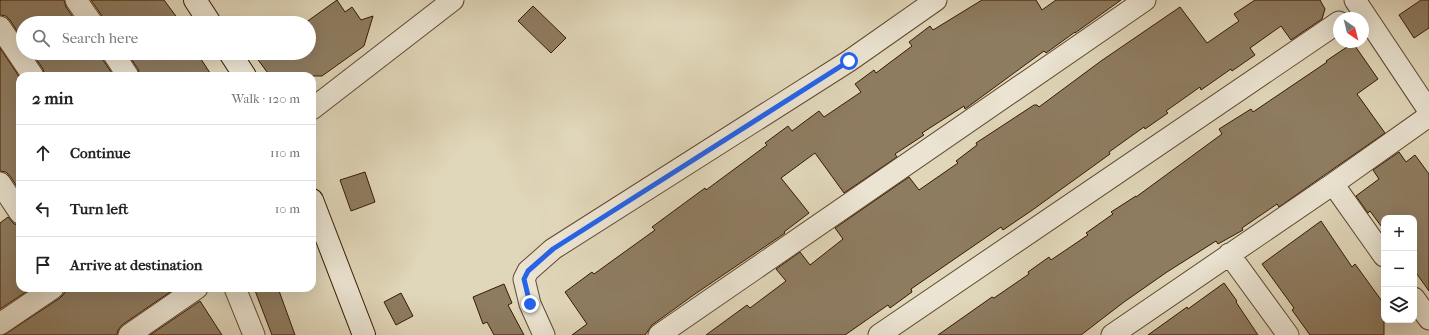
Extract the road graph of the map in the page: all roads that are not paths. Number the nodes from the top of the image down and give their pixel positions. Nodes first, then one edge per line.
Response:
1 (76, 0) edge
2 (195, 0) edge
3 (453, 0) edge
4 (936, 0) edge
5 (1145, 0) edge
6 (1358, 6) edge
7 (87, 16) edge
8 (205, 16) edge
9 (1333, 26) edge
10 (0, 27) edge
11 (16, 51) edge
12 (22, 60) edge
13 (118, 60) edge
14 (235, 60) edge
15 (30, 72) edge
16 (125, 72) edge
17 (242, 72) edge
18 (1423, 89) edge
19 (316, 106) edge
20 (1429, 111) edge
21 (1429, 116) edge
22 (0, 183) edge
23 (1333, 184) junction
24 (16, 207) edge
25 (316, 210) edge
26 (1381, 252) edge
27 (1229, 254) junction
28 (47, 292) edge
29 (191, 292) edge
30 (237, 292) edge
31 (1417, 302) edge
32 (1429, 319) edge
33 (0, 324) edge
34 (1139, 327) edge
35 (129, 335) edge
36 (254, 335) edge
37 (364, 335) edge
38 (544, 335) edge
39 (659, 335) edge
40 (879, 335) edge
41 (1112, 335) edge
42 (1288, 335) edge

1 - 7 street
2 - 8 street
3 - 19 street
4 - 38 street
5 - 39 street
6 - 18 street
9 - 40 street
10 - 11 street
12 - 15 street
13 - 16 street
14 - 17 street
18 - 20 street
21 - 23 street
22 - 24 street
23 - 26 street
23 - 27 street
25 - 37 street
27 - 34 street
27 - 42 street
28 - 33 street
29 - 35 street
30 - 36 street
31 - 32 street
34 - 41 street

